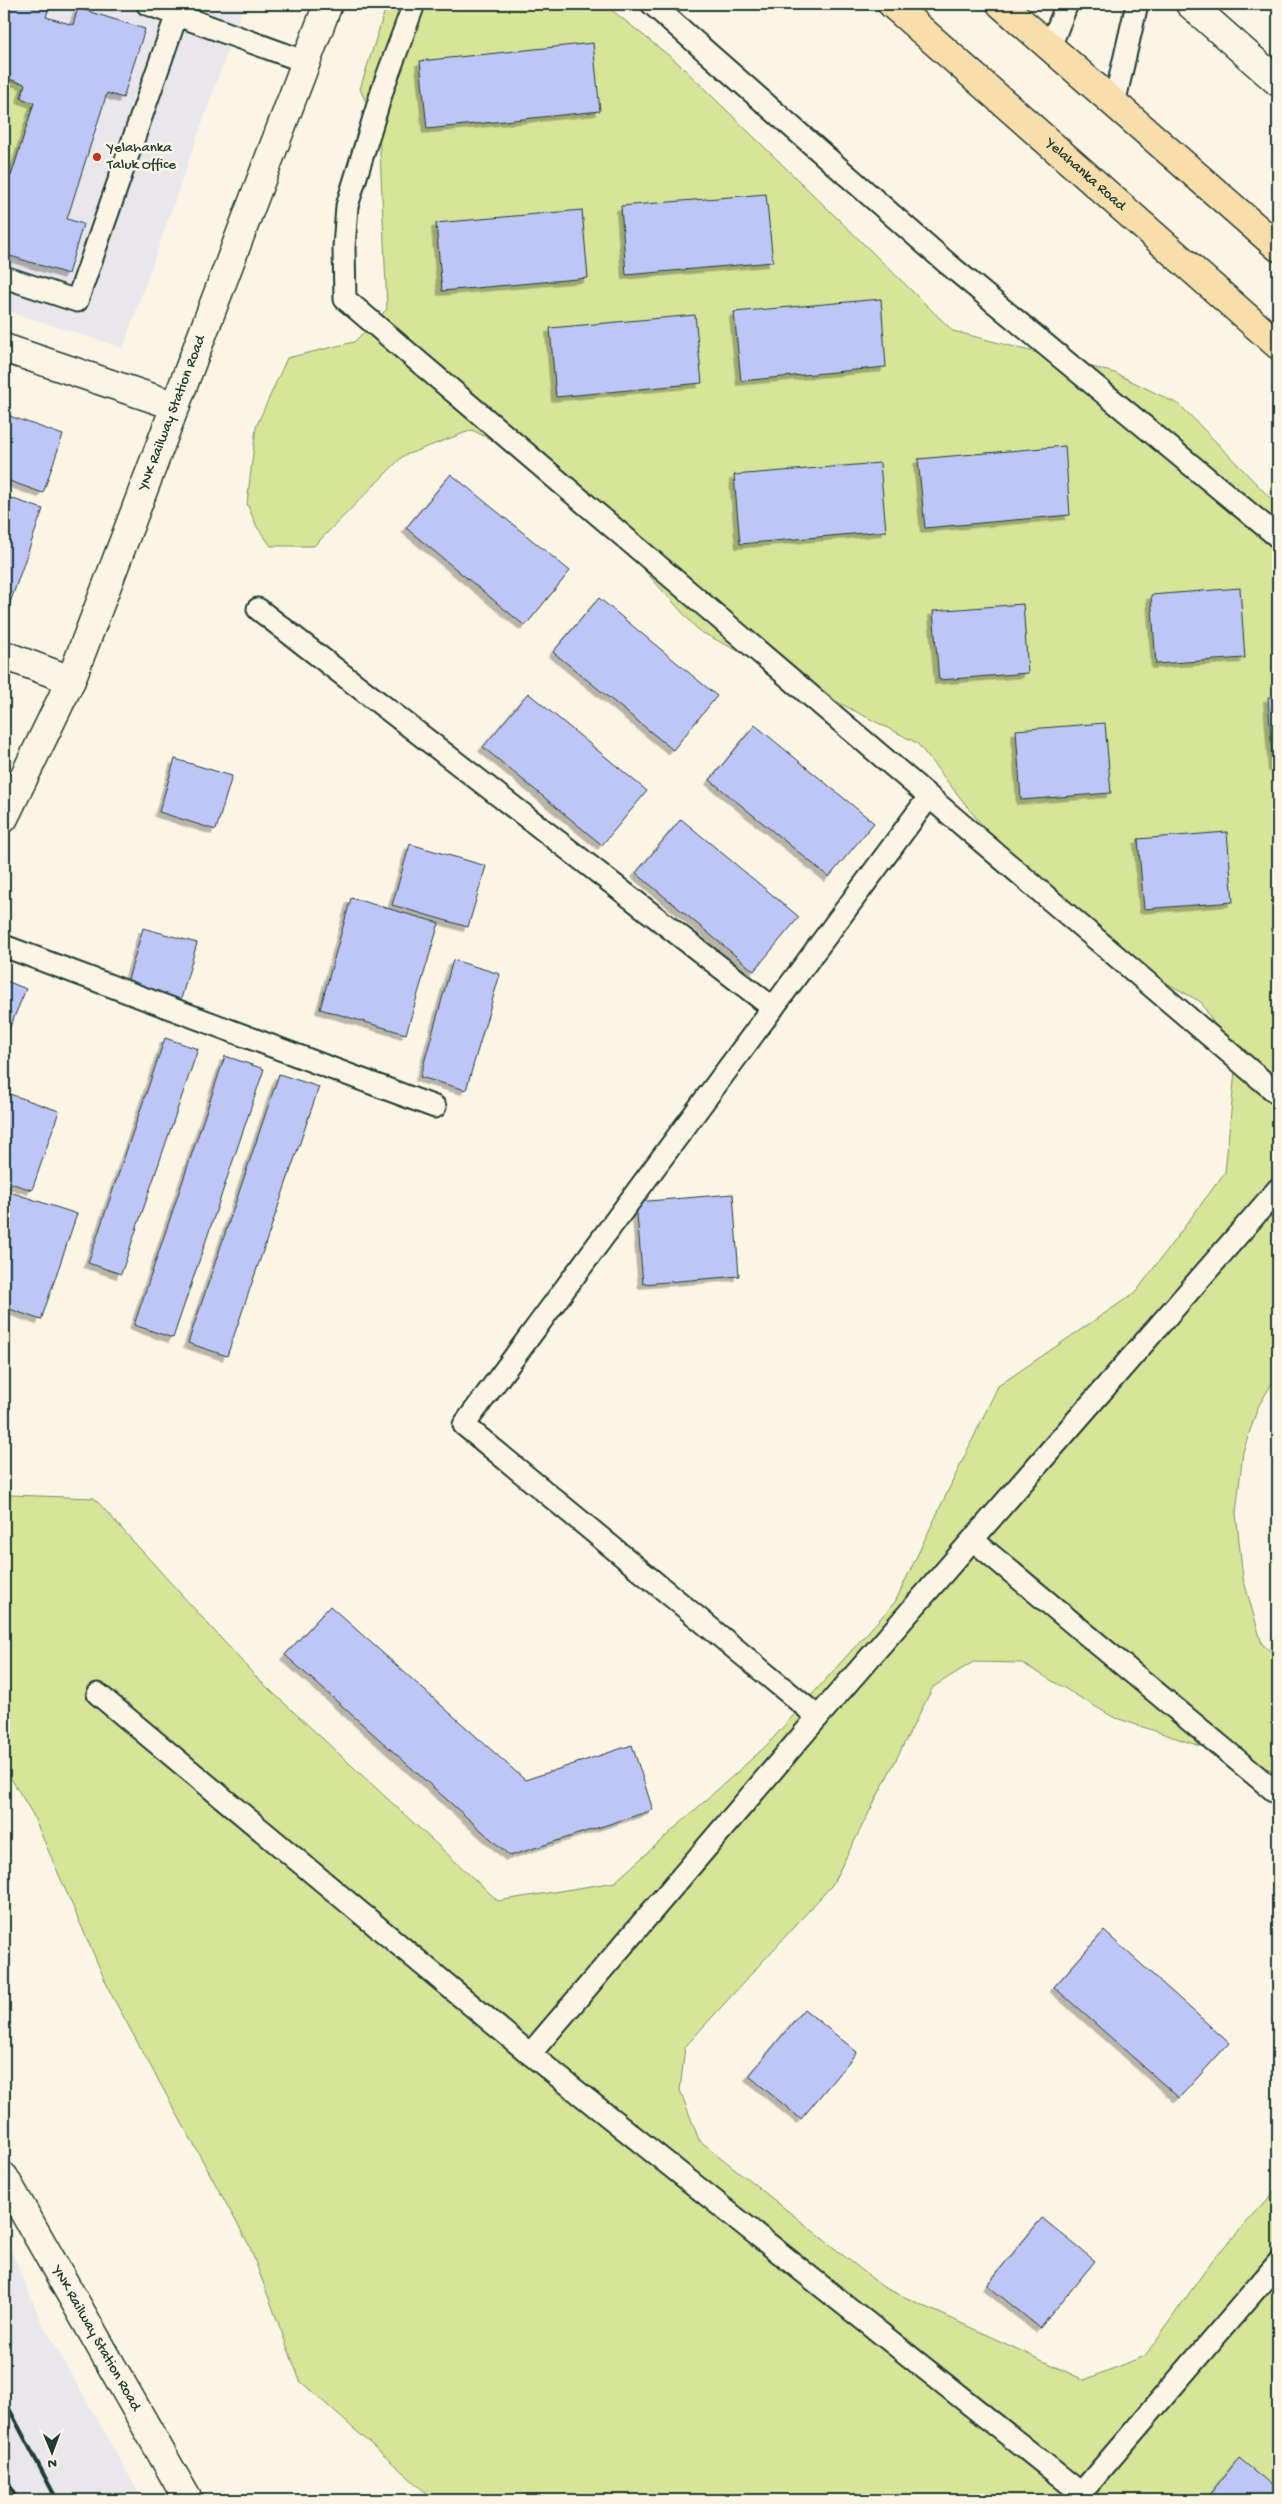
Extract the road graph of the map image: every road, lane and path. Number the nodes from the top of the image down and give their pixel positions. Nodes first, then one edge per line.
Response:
1 (147, 4) edge
2 (328, 4) edge
3 (414, 4) edge
4 (652, 4) edge
5 (892, 4) edge
6 (1001, 4) edge
7 (1067, 4) edge
8 (1137, 4) edge
9 (1190, 4) edge
10 (175, 9) edge
11 (1050, 47) junction
12 (306, 62) junction
13 (1278, 82) edge
14 (1114, 104) junction
15 (1278, 247) edge
16 (4, 277) edge
17 (1278, 345) edge
18 (4, 348) edge
19 (176, 406) junction
20 (1278, 537) edge
21 (258, 609) dead end
22 (4, 655) edge
23 (72, 680) junction
24 (929, 797) junction
25 (4, 818) edge
26 (4, 946) edge
27 (773, 1008) junction
28 (1278, 1094) edge
29 (434, 1107) dead end
30 (1278, 1189) edge
31 (973, 1540) junction
32 (98, 1694) dead end
33 (818, 1717) junction
34 (1278, 1794) edge
35 (530, 2054) junction
36 (4, 2177) edge
37 (1278, 2263) edge
38 (188, 2500) edge

1 - 10 lane
2 - 12 street, YNK Railway Station Road
3 - 24 lane
4 - 20 lane
5 - 17 main road, Yelahanka Road
6 - 11 main road
7 - 11 lane
8 - 14 lane
9 - 13 street
10 - 12 lane
10 - 16 lane
11 - 14 main road
12 - 19 street, YNK Railway Station Road
14 - 15 main road
18 - 19 street
19 - 23 street, YNK Railway Station Road
21 - 27 lane
22 - 23 street
23 - 25 street, YNK Railway Station Road
24 - 27 lane
24 - 28 lane
26 - 29 lane
27 - 33 lane
30 - 31 lane
31 - 33 lane
31 - 34 lane
32 - 35 lane
33 - 35 lane
35 - 37 lane
36 - 38 street, YNK Railway Station Road

